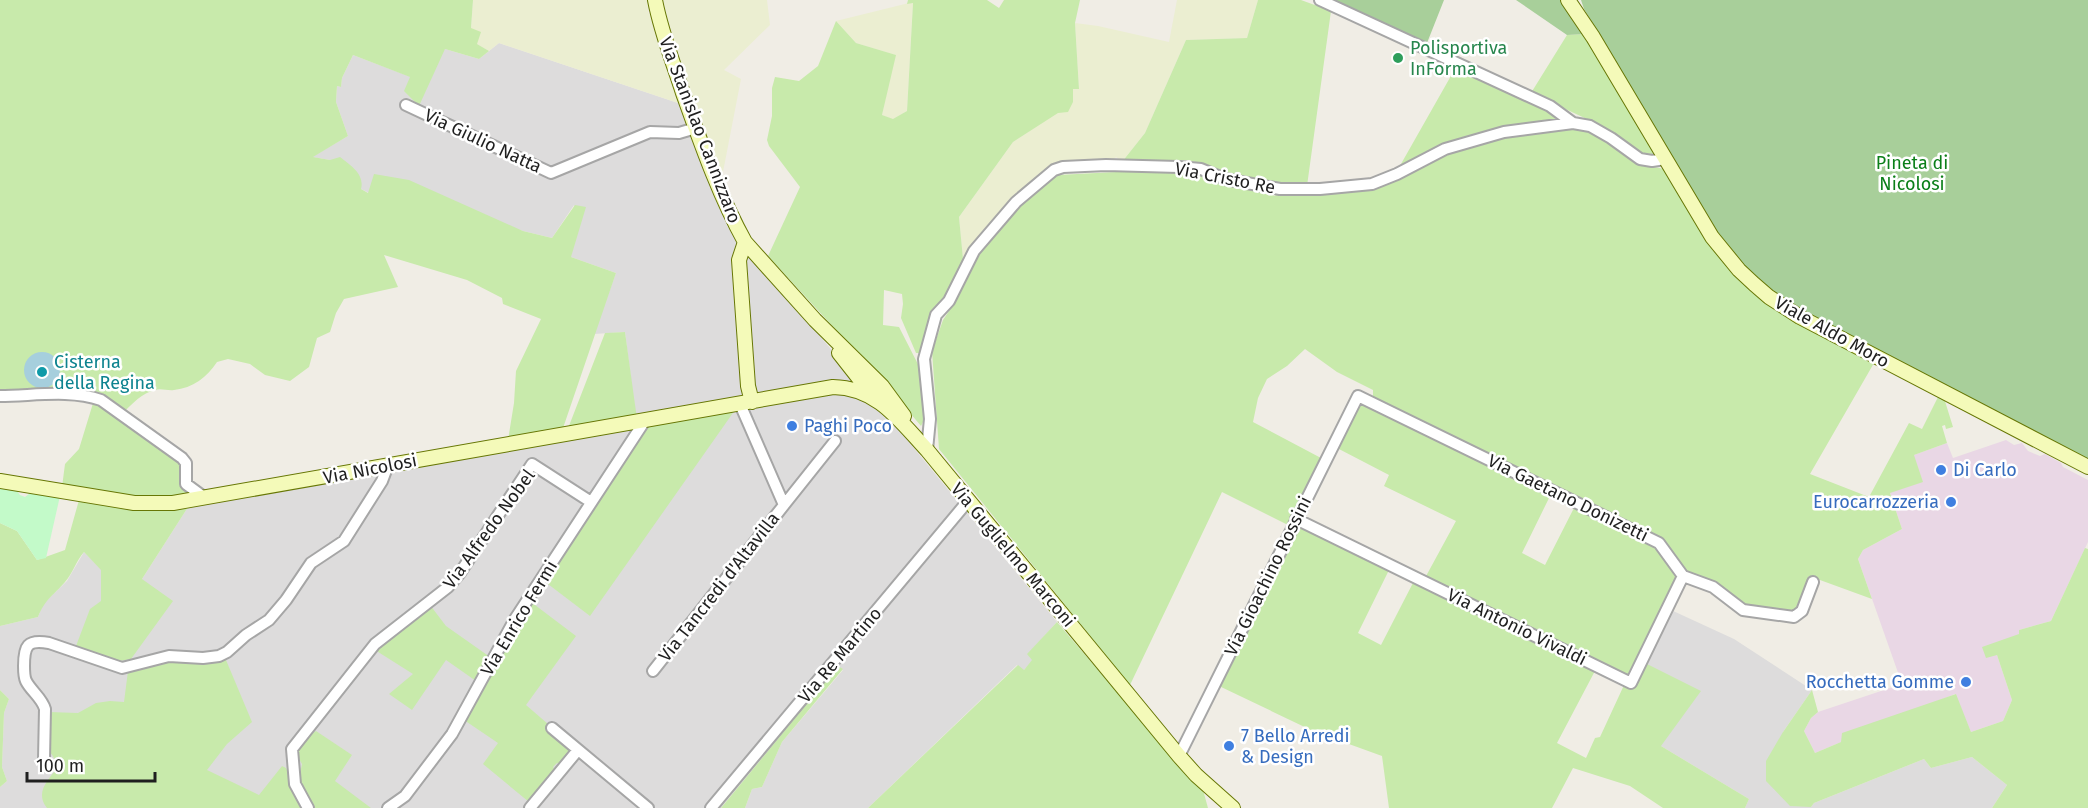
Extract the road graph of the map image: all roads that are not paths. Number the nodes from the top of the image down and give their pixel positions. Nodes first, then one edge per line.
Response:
1 (655, 0) edge
2 (1320, 0) edge
3 (1568, 0) edge
4 (406, 105) dead end
5 (1573, 123) junction
6 (696, 128) junction
7 (1665, 159) junction
8 (745, 242) junction
9 (815, 320) junction
10 (0, 396) edge
11 (1358, 396) joint
12 (874, 398) junction
13 (746, 403) junction
14 (644, 422) junction
15 (835, 441) dead end
16 (927, 450) junction
17 (388, 465) junction
18 (2088, 467) edge
19 (0, 481) edge
20 (205, 498) junction
21 (969, 501) junction
22 (591, 502) junction
23 (784, 505) junction
24 (1296, 519) junction
25 (1683, 576) junction
26 (1813, 582) dead end
27 (653, 671) dead end
28 (552, 728) dead end
29 (578, 750) junction
30 (1179, 756) junction
31 (44, 759) dead end
32 (308, 808) edge
33 (388, 808) edge
34 (530, 808) edge
35 (648, 808) edge
36 (711, 808) edge
37 (1233, 808) edge

1 - 6 street, Via Stanislao Cannizzaro
2 - 5 street
3 - 7 street, Viale Aldo Moro
4 - 6 street, Via Giulio Natta
5 - 7 street, Via Cristo Re
5 - 16 street, Via Cristo Re
6 - 8 street, Via Stanislao Cannizzaro
7 - 18 street, Viale Aldo Moro
8 - 9 street
8 - 13 street, Via Stanislao Cannizzaro
9 - 12 street
9 - 16 street
10 - 20 street
11 - 24 street, Via Gioachino Rossini
11 - 25 street, Via Gaetano Donizetti
12 - 13 street, Via Guglielmo Marconi
12 - 16 street, Via Guglielmo Marconi
13 - 14 street, Via Nicolosi
13 - 23 street, Via Tancredi d'Altavilla
14 - 17 street, Via Nicolosi
14 - 22 street, Via Enrico Fermi
15 - 23 street
16 - 21 street, Via Guglielmo Marconi
17 - 20 street, Via Nicolosi
17 - 31 street
19 - 20 street, Via Nicolosi
21 - 30 street, Via Guglielmo Marconi
21 - 36 street, Via Re Martino
22 - 32 street, Via Alfredo Nobel
22 - 33 street, Via Enrico Fermi
23 - 27 street, Via Tancredi d'Altavilla
24 - 25 street, Via Antonio Vivaldi
24 - 30 street, Via Gioachino Rossini
25 - 26 street
28 - 29 street
29 - 34 street
29 - 35 street
30 - 37 street, Via Guglielmo Marconi

